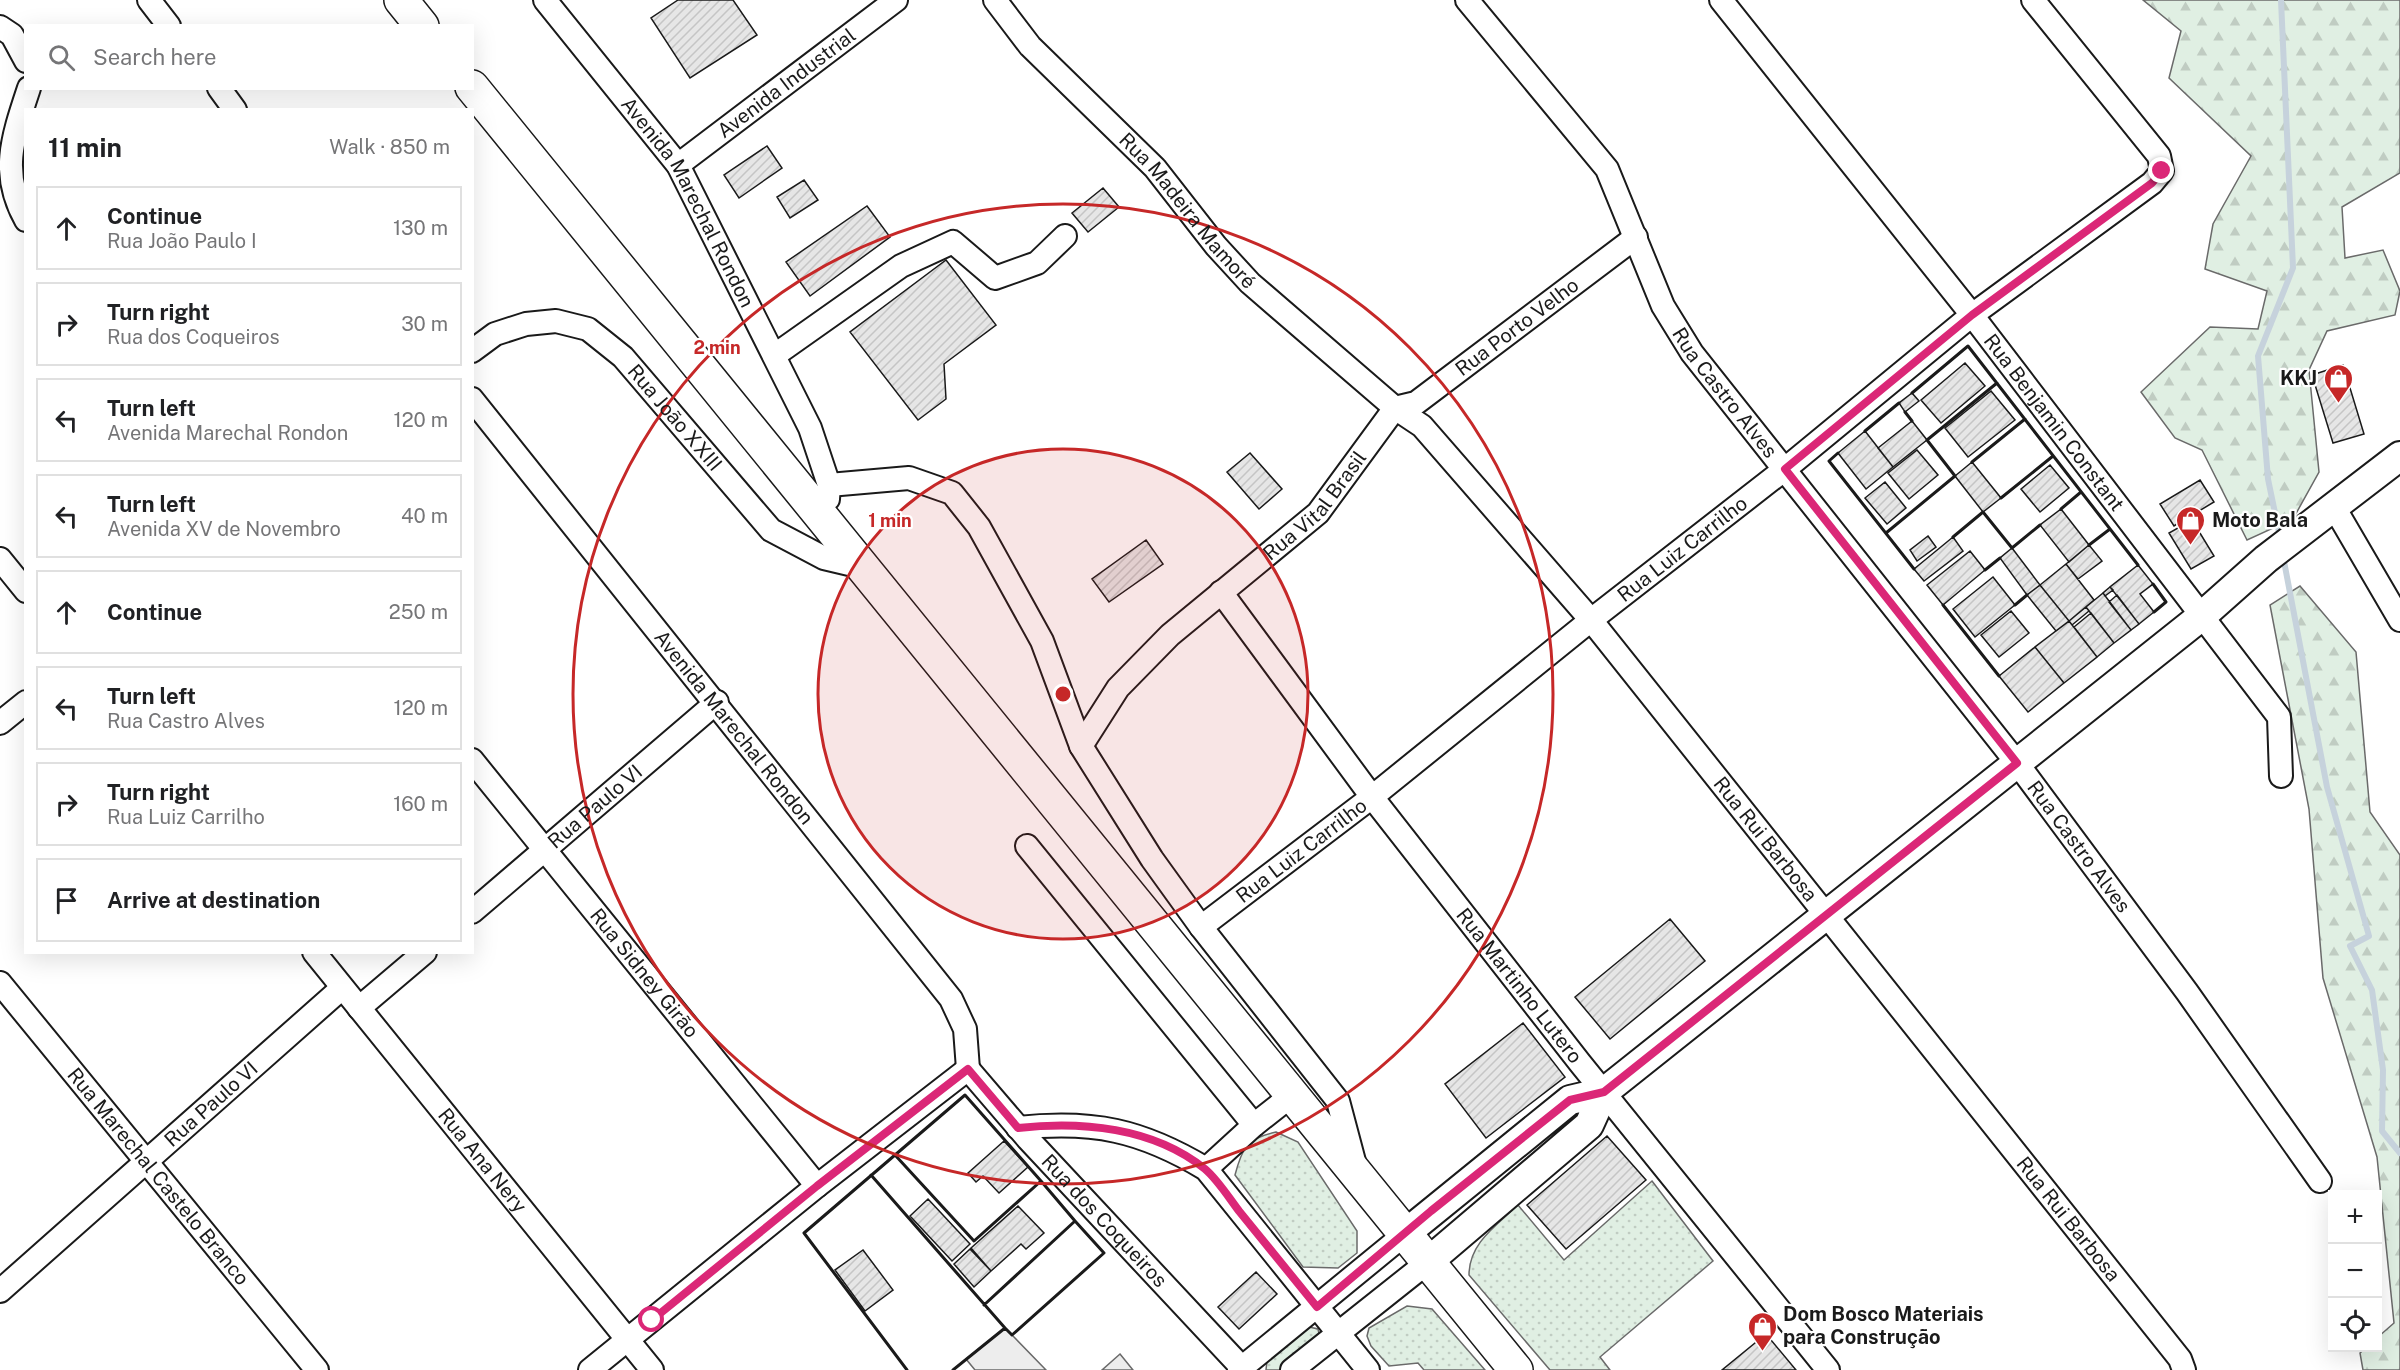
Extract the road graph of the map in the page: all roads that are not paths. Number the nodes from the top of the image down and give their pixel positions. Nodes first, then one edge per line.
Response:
1 (149, 0) edge
2 (401, 0) edge
3 (545, 0) edge
4 (896, 0) edge
5 (994, 0) edge
6 (1467, 0) edge
7 (1721, 0) edge
8 (2033, 0) edge
9 (167, 24) edge
10 (420, 24) edge
11 (0, 27) edge
12 (24, 57) edge
13 (474, 89) edge
14 (221, 90) edge
15 (26, 96) edge
16 (234, 108) edge
17 (678, 165) junction
18 (24, 218) edge
19 (1633, 230) junction
20 (1065, 236) dead end
21 (1972, 315) junction
22 (474, 350) edge
23 (775, 355) junction
24 (474, 401) edge
25 (1395, 408) junction
26 (2400, 456) edge
27 (1785, 469) junction
28 (829, 485) junction
29 (2334, 507) junction
30 (826, 525) junction
31 (0, 559) edge
32 (862, 567) junction
33 (24, 589) edge
34 (1221, 592) junction
35 (2203, 615) junction
36 (1591, 620) junction
37 (2400, 620) edge
38 (717, 702) junction
39 (24, 704) edge
40 (0, 723) edge
41 (1081, 746) junction
42 (474, 762) edge
43 (2017, 763) junction
44 (2281, 776) dead end
45 (1372, 797) junction
46 (1027, 846) dead end
47 (545, 850) junction
48 (474, 910) edge
49 (1827, 913) junction
50 (1201, 927) junction
51 (316, 954) edge
52 (423, 954) edge
53 (0, 983) edge
54 (342, 988) junction
55 (359, 1008) junction
56 (968, 1069) junction
57 (1604, 1092) junction
58 (1292, 1095) junction
59 (1254, 1125) junction
60 (1018, 1128) junction
61 (148, 1161) junction
62 (1206, 1169) junction
63 (1358, 1175) junction
64 (2320, 1181) dead end
65 (817, 1186) junction
66 (1405, 1234) junction
67 (1428, 1262) junction
68 (0, 1291) edge
69 (1317, 1307) junction
70 (1338, 1334) junction
71 (627, 1340) junction
72 (1241, 1369) edge
73 (318, 1370) edge
74 (590, 1370) edge
75 (652, 1370) edge
76 (1292, 1370) edge
77 (1368, 1370) edge
78 (1516, 1370) edge
79 (1828, 1370) edge
80 (2184, 1370) edge

1 - 9 street
2 - 10 highway
3 - 17 street, Avenida Marechal Rondon
4 - 17 street, Avenida Industrial
5 - 25 street, Rua Madeira Mamoré
6 - 19 street, Rua Castro Alves
7 - 21 street, Rua Benjamin Constant
8 - 21 street, Rua Luiz Carrilho
11 - 12 street
13 - 30 highway
14 - 16 street
15 - 18 street
17 - 23 street, Avenida Marechal Rondon
19 - 25 street, Rua Porto Velho
19 - 27 street, Rua Castro Alves
20 - 23 street
21 - 27 street, Rua Luiz Carrilho
21 - 35 street, Rua Benjamin Constant
22 - 32 street, Rua João XXIII
23 - 28 street, Avenida Marechal Rondon
24 - 38 street, Avenida Marechal Rondon
25 - 34 street, Rua Vital Brasil
25 - 36 street, Rua Rui Barbosa
26 - 29 main road
27 - 36 street, Rua Luiz Carrilho
27 - 43 street, Rua Castro Alves
28 - 30 street, Avenida Marechal Rondon
28 - 41 street
29 - 35 main road
29 - 37 street
30 - 32 highway
31 - 33 street
32 - 58 highway
34 - 41 street, Rua Vital Brasil
34 - 45 street, Rua Martinho Lutero
35 - 43 main road
35 - 44 street, Rua Benjamin Constant
36 - 45 street, Rua Luiz Carrilho
36 - 49 street, Rua Rui Barbosa
38 - 47 street, Rua Paulo VI
38 - 56 street, Avenida Marechal Rondon
39 - 40 street
41 - 50 street
42 - 47 street, Rua Sidney Girão
43 - 49 main road
43 - 64 street, Rua Castro Alves
45 - 50 street, Rua Luiz Carrilho
45 - 57 street, Rua Martinho Lutero
46 - 59 street
47 - 48 street, Rua Paulo VI
47 - 65 street, Rua Sidney Girão
49 - 57 main road
49 - 80 street, Rua Rui Barbosa
50 - 63 street
51 - 54 street, Rua Ana Nery
52 - 55 street
53 - 61 street, Rua Marechal Castelo Branco
54 - 55 street, Rua Ana Nery
54 - 61 street, Rua Paulo VI
55 - 71 street, Rua Ana Nery
56 - 60 street, Rua dos Coqueiros
56 - 65 street
57 - 66 main road
57 - 67 main road
57 - 79 street, Rua Martinho Lutero
58 - 59 street
58 - 63 highway
59 - 62 street
60 - 62 street
60 - 72 street, Rua dos Coqueiros
61 - 68 street, Rua Paulo VI
61 - 73 street, Rua Marechal Castelo Branco
62 - 69 street
63 - 66 highway
65 - 71 street
66 - 67 highway
66 - 69 street
67 - 70 street
67 - 78 highway
69 - 70 street
69 - 72 street
70 - 76 street
70 - 77 street
71 - 74 street
71 - 75 street, Rua Ana Nery

